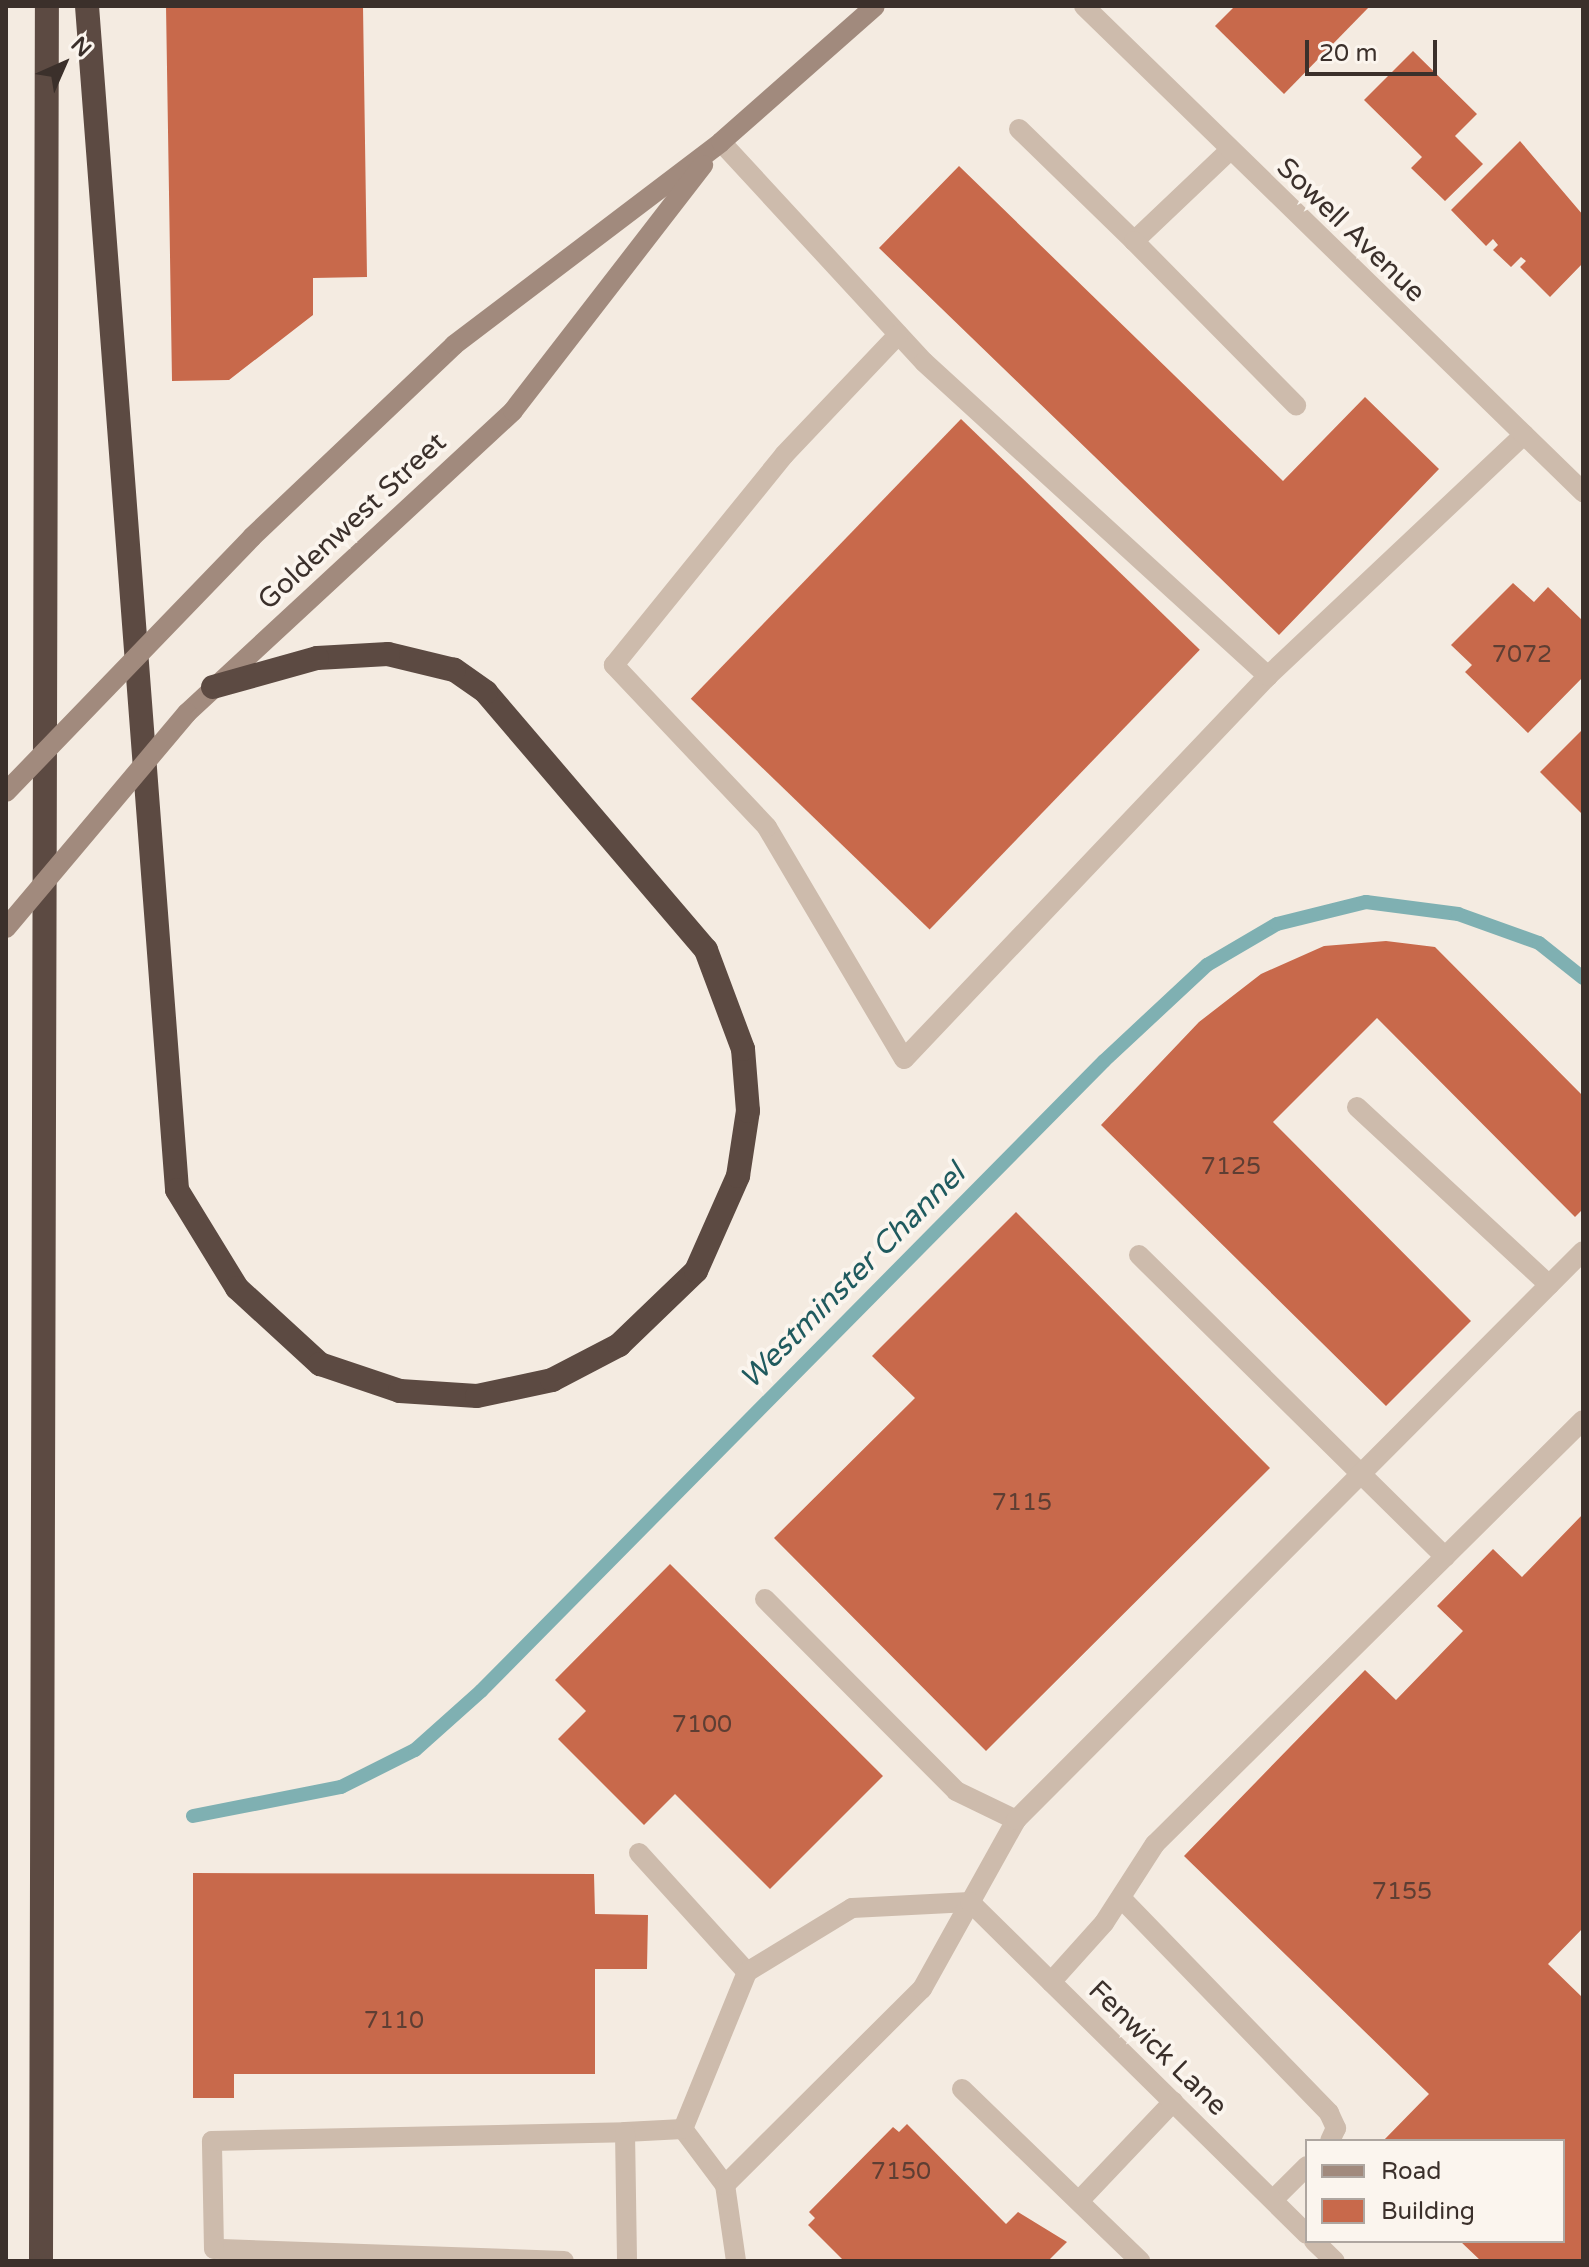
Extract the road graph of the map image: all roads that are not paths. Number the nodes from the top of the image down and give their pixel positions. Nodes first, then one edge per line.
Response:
1 (47, 6) edge
2 (87, 6) edge
3 (875, 6) edge
4 (1084, 6) edge
5 (1019, 129) dead end
6 (721, 142) junction
7 (1229, 151) junction
8 (1134, 241) junction
9 (898, 335) junction
10 (1296, 405) dead end
11 (1524, 435) junction
12 (1583, 492) edge
13 (1268, 676) junction
14 (213, 687) junction
15 (6, 792) edge
16 (6, 928) edge
17 (1357, 1107) dead end
18 (1583, 1251) edge
19 (1139, 1255) dead end
20 (1549, 1285) junction
21 (1583, 1420) edge
22 (1360, 1476) junction
23 (1445, 1557) junction
24 (765, 1599) dead end
25 (1016, 1820) junction
26 (639, 1853) dead end
27 (1121, 1898) junction
28 (970, 1902) junction
29 (747, 1972) junction
30 (1051, 1982) junction
31 (962, 2089) dead end
32 (1173, 2102) junction
33 (683, 2129) junction
34 (625, 2132) junction
35 (1331, 2139) edge
36 (1305, 2168) edge
37 (725, 2185) junction
38 (1273, 2200) junction
39 (1079, 2201) junction
40 (1305, 2232) edge
41 (1316, 2243) edge
42 (41, 2261) edge
43 (564, 2261) edge
44 (627, 2261) edge
45 (736, 2261) edge
46 (1140, 2261) edge
47 (1335, 2261) edge

1 - 42 highway
2 - 14 highway
3 - 6 main road, Goldenwest Street
4 - 7 street, Sowell Avenue
5 - 8 street
6 - 9 street
6 - 14 main road, Goldenwest Street
6 - 15 main road, Goldenwest Street, bridge
7 - 8 street
7 - 11 street, Sowell Avenue
8 - 10 street
9 - 13 street
9 - 13 street
11 - 12 street, Sowell Avenue
11 - 13 street
14 - 16 main road, Goldenwest Street, bridge
17 - 20 street
18 - 20 street
19 - 22 street
20 - 22 street
21 - 23 street
22 - 23 street
22 - 25 street
23 - 27 street
24 - 25 street
25 - 28 street
26 - 29 street
27 - 30 street
27 - 35 street
28 - 29 street
28 - 30 street, Fenwick Lane
28 - 37 street
29 - 33 street
30 - 32 street, Fenwick Lane
31 - 39 street
32 - 38 street, Fenwick Lane
32 - 39 street
33 - 34 street
33 - 37 street
34 - 43 street
34 - 44 street
36 - 38 street
37 - 45 street
38 - 40 street, Fenwick Lane
39 - 46 street
41 - 47 street

